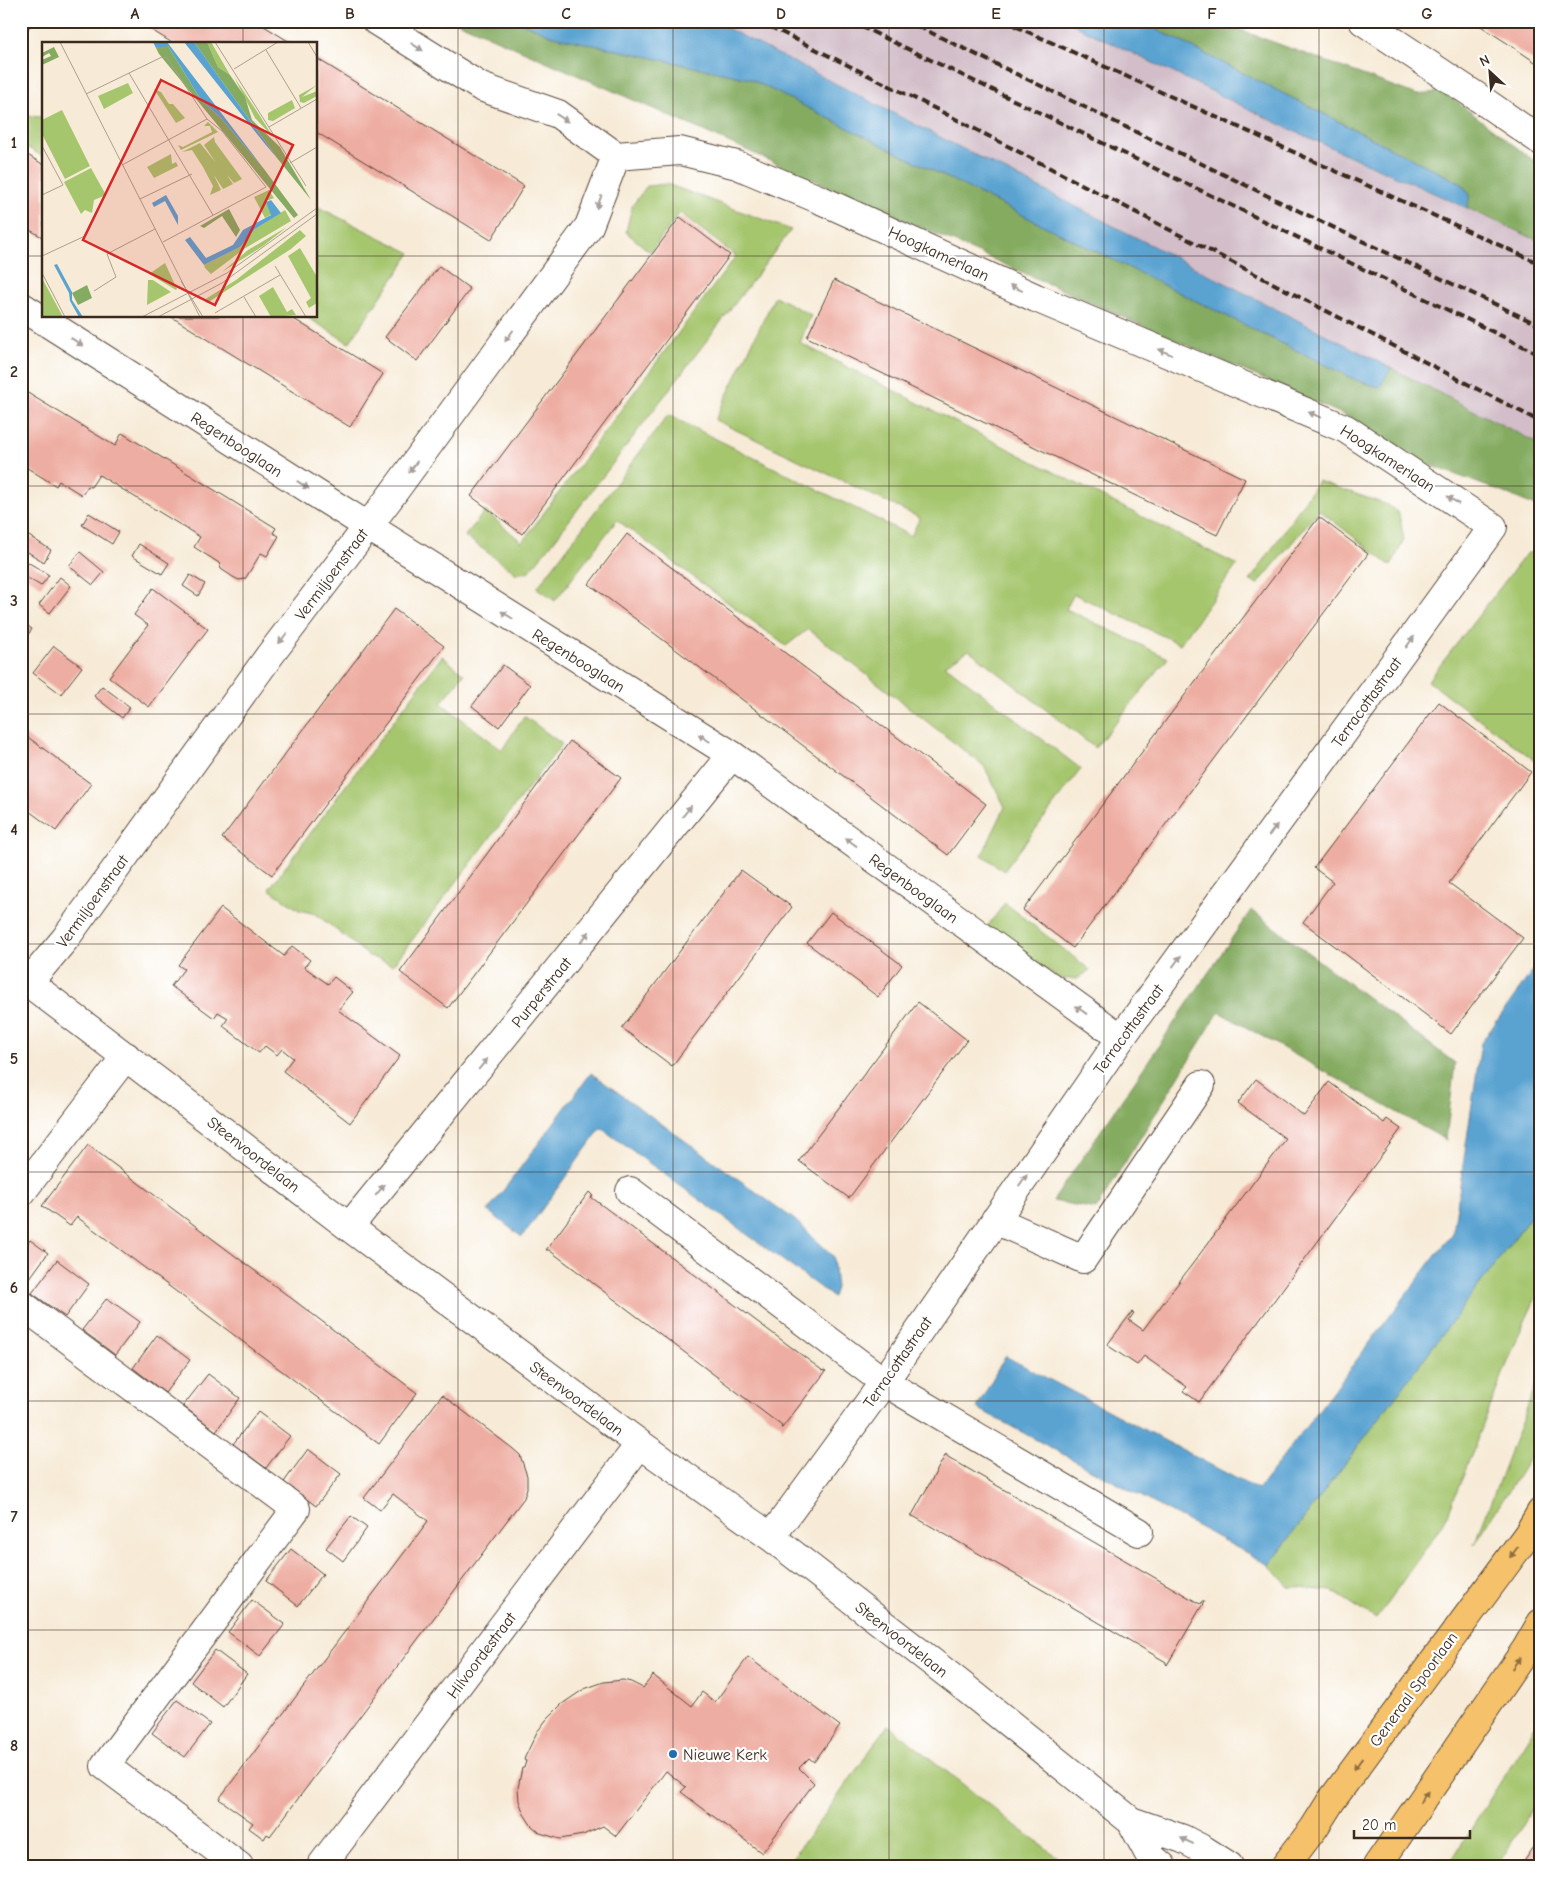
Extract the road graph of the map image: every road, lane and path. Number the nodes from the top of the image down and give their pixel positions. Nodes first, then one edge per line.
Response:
1 (376, 21) edge
2 (1363, 21) edge
3 (1541, 141) edge
4 (616, 156) junction
5 (21, 306) edge
6 (367, 526) junction
7 (1493, 527) joint
8 (732, 755) junction
9 (25, 980) edge
10 (1121, 1038) junction
11 (126, 1056) junction
12 (1201, 1085) dead end
13 (630, 1190) dead end
14 (21, 1193) edge
15 (995, 1220) junction
16 (349, 1228) junction
17 (21, 1304) edge
18 (884, 1382) junction
19 (640, 1444) junction
20 (1541, 1512) edge
21 (1139, 1532) dead end
22 (771, 1537) junction
23 (1541, 1623) edge
24 (1131, 1821) junction
25 (239, 1866) edge
26 (321, 1866) edge
27 (1162, 1866) edge
28 (1229, 1866) edge
29 (1285, 1866) edge
30 (1377, 1866) edge

1 -> 4 street
2 - 3 street
4 -> 6 street, Vermiljoenstraat
7 -> 4 street, Hoogkamerlaan
5 -> 6 street, Regenbooglaan
8 -> 6 street, Regenbooglaan
6 -> 9 street, Vermiljoenstraat
10 -> 7 street, Terracottastraat
10 -> 8 street, Regenbooglaan
16 -> 8 street, Purperstraat
9 - 11 street, Steenvoordelaan
15 -> 10 street, Terracottastraat
11 - 14 street
11 - 16 street, Steenvoordelaan
12 - 15 street
13 - 18 street
15 - 18 street, Terracottastraat
16 - 19 street, Steenvoordelaan
17 - 25 street
18 - 21 street
18 - 22 street, Terracottastraat
19 - 22 street, Steenvoordelaan
19 - 26 street, Hilvoordestraat
20 -> 29 main road, Generaal Spoorlaan
22 - 24 street, Steenvoordelaan
30 -> 23 main road
24 - 27 street, Steenvoordelaan
28 -> 24 street, Steenvoordelaan

